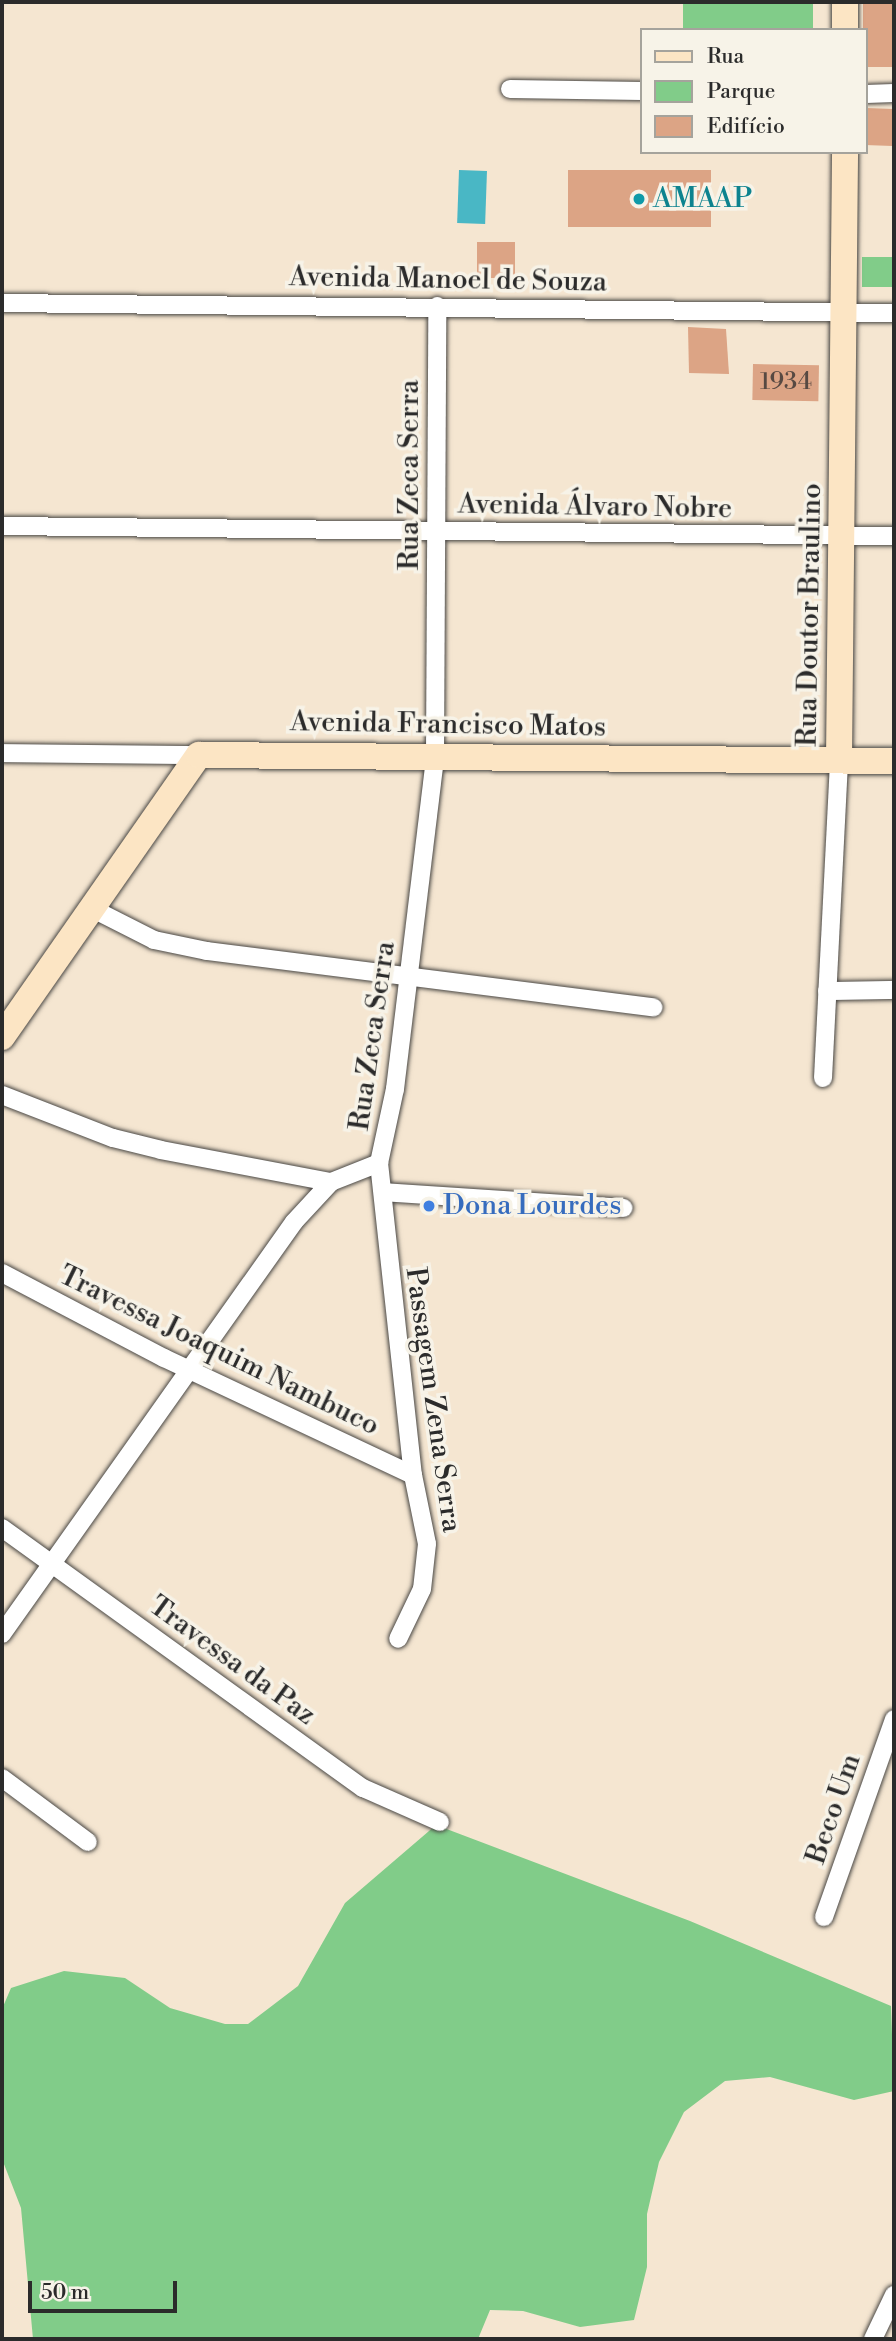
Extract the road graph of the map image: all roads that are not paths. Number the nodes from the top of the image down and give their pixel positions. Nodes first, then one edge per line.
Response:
1 (845, 2) edge
2 (845, 28) edge
3 (510, 89) dead end
4 (640, 91) edge
5 (868, 93) edge
6 (894, 93) edge
7 (845, 154) edge
8 (2, 303) edge
9 (437, 306) junction
10 (845, 313) junction
11 (894, 313) edge
12 (2, 526) edge
13 (435, 531) junction
14 (842, 535) junction
15 (894, 536) edge
16 (2, 753) edge
17 (199, 755) junction
18 (436, 757) junction
19 (839, 760) junction
20 (894, 761) edge
21 (93, 909) junction
22 (410, 974) junction
23 (894, 990) edge
24 (827, 991) junction
25 (653, 1007) dead end
26 (3, 1033) edge
27 (823, 1078) dead end
28 (2, 1095) edge
29 (379, 1163) junction
30 (331, 1182) junction
31 (383, 1192) junction
32 (623, 1208) dead end
33 (2, 1273) edge
34 (188, 1368) junction
35 (413, 1475) junction
36 (2, 1528) edge
37 (54, 1564) junction
38 (2, 1634) edge
39 (398, 1639) dead end
40 (893, 1720) edge
41 (2, 1777) edge
42 (440, 1822) dead end
43 (88, 1842) dead end
44 (824, 1917) dead end
45 (894, 2295) edge
46 (873, 2339) edge

1 - 2 street
3 - 4 street
5 - 6 street
7 - 10 street, Rua Doutor Braulino
8 - 9 street, Avenida Manoel de Souza
9 - 10 street, Avenida Manoel de Souza
9 - 13 street, Rua Zeca Serra
10 - 11 street, Avenida Manoel de Souza
10 - 14 street, Rua Doutor Braulino
12 - 13 street, Avenida Álvaro Nobre
13 - 14 street, Avenida Álvaro Nobre
13 - 18 street, Rua Zeca Serra
14 - 15 street, Avenida Álvaro Nobre
14 - 19 street, Rua Doutor Braulino
16 - 17 street, Avenida Francisco Matos
17 - 18 street, Avenida Francisco Matos
17 - 21 street
18 - 19 street, Avenida Francisco Matos
18 - 22 street, Rua Zeca Serra
19 - 20 street, Avenida Francisco Matos
19 - 24 street, Rua Doutor Braulino
21 - 22 street
21 - 26 street
22 - 25 street
22 - 29 street, Rua Zeca Serra
23 - 24 street
24 - 27 street, Rua Doutor Braulino
28 - 30 street
29 - 30 street, Rua Zeca Serra
29 - 31 street, Passagem Zena Serra
30 - 34 street, Rua Zeca Serra
31 - 32 street
31 - 35 street, Passagem Zena Serra
33 - 34 street, Travessa Joaquim Nambuco
34 - 35 street, Travessa Joaquim Nambuco
34 - 37 street, Rua Zeca Serra
35 - 39 street, Passagem Zena Serra
36 - 37 street, Travessa da Paz
37 - 38 street, Rua Zeca Serra
37 - 42 street, Travessa da Paz
40 - 44 street, Beco Um
41 - 43 street
45 - 46 street

